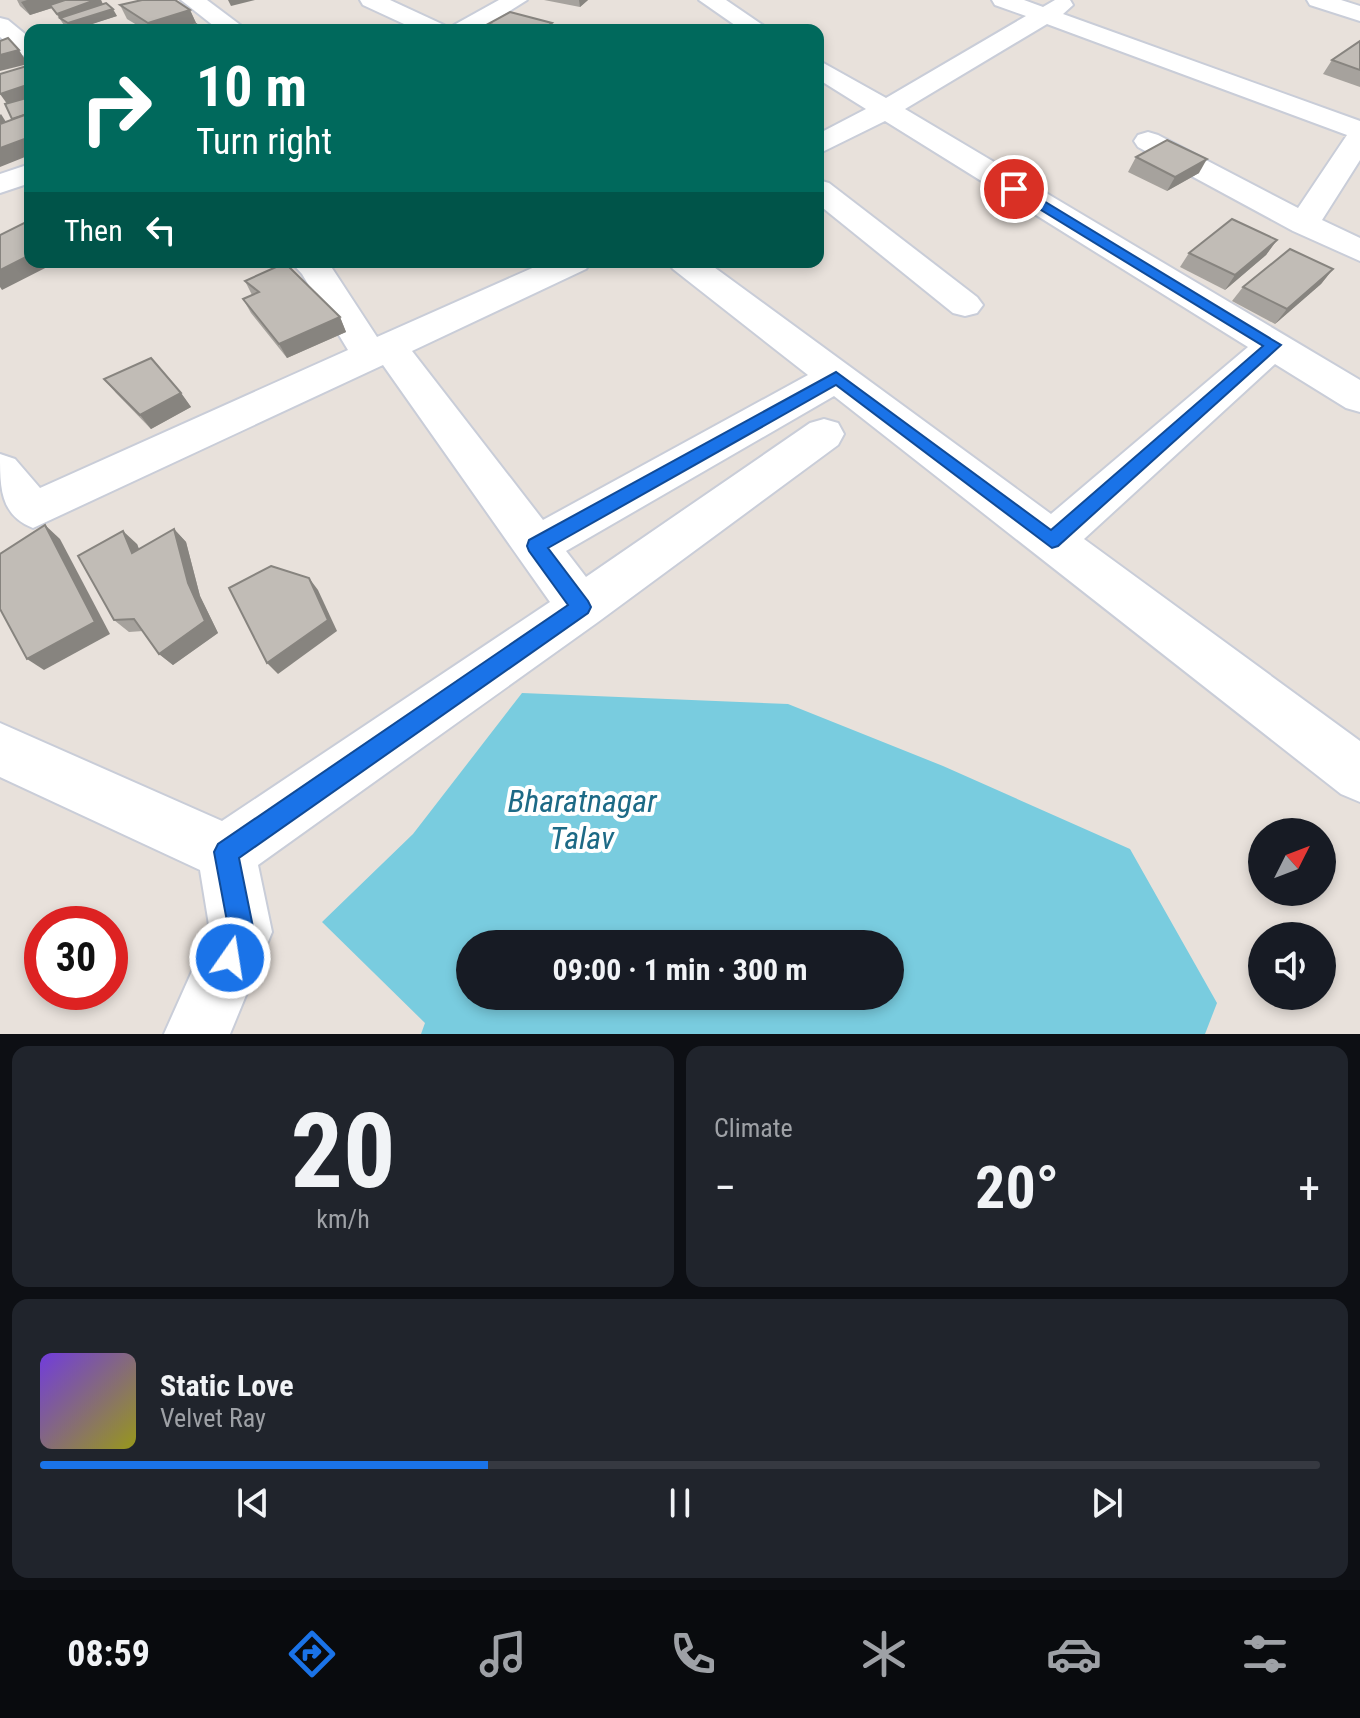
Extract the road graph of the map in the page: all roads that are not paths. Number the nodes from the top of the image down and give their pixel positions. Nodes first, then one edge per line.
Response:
1 (192, 0) edge
2 (371, 0) edge
3 (516, 0) edge
4 (710, 0) edge
5 (1003, 0) edge
6 (1073, 0) edge
7 (1318, 0) edge
8 (1042, 14) junction
9 (1360, 14) edge
10 (226, 24) edge
11 (423, 24) edge
12 (473, 24) edge
13 (748, 24) edge
14 (1, 27) edge
15 (24, 45) edge
16 (824, 72) edge
17 (885, 111) junction
18 (1360, 130) edge
19 (1360, 137) edge
20 (1148, 141) dead end
21 (824, 142) edge
22 (24, 175) edge
23 (0, 184) edge
24 (824, 194) edge
25 (1304, 224) junction
26 (1360, 251) edge
27 (316, 268) edge
28 (561, 268) edge
29 (693, 268) edge
30 (965, 305) dead end
31 (1273, 345) junction
32 (379, 351) junction
33 (836, 377) junction
34 (1360, 398) edge
35 (824, 434) dead end
36 (0, 470) edge
37 (1052, 540) junction
38 (536, 546) junction
39 (581, 607) junction
40 (0, 749) edge
41 (1360, 775) edge
42 (226, 852) junction
43 (197, 1034) edge

1 - 10 street
2 - 11 street
3 - 12 street
4 - 13 street
5 - 8 street
6 - 8 street
7 - 9 street
8 - 17 street
8 - 18 street
14 - 15 street
16 - 17 street
17 - 21 street
17 - 31 street
19 - 25 street
20 - 25 street
22 - 23 street
24 - 30 street
25 - 26 street
27 - 32 street
28 - 32 street
29 - 33 street
31 - 34 street
31 - 37 street
32 - 36 street
32 - 38 street
33 - 37 street
33 - 38 street
35 - 39 street
37 - 41 street
38 - 39 street
39 - 42 street
40 - 42 street
42 - 43 street

